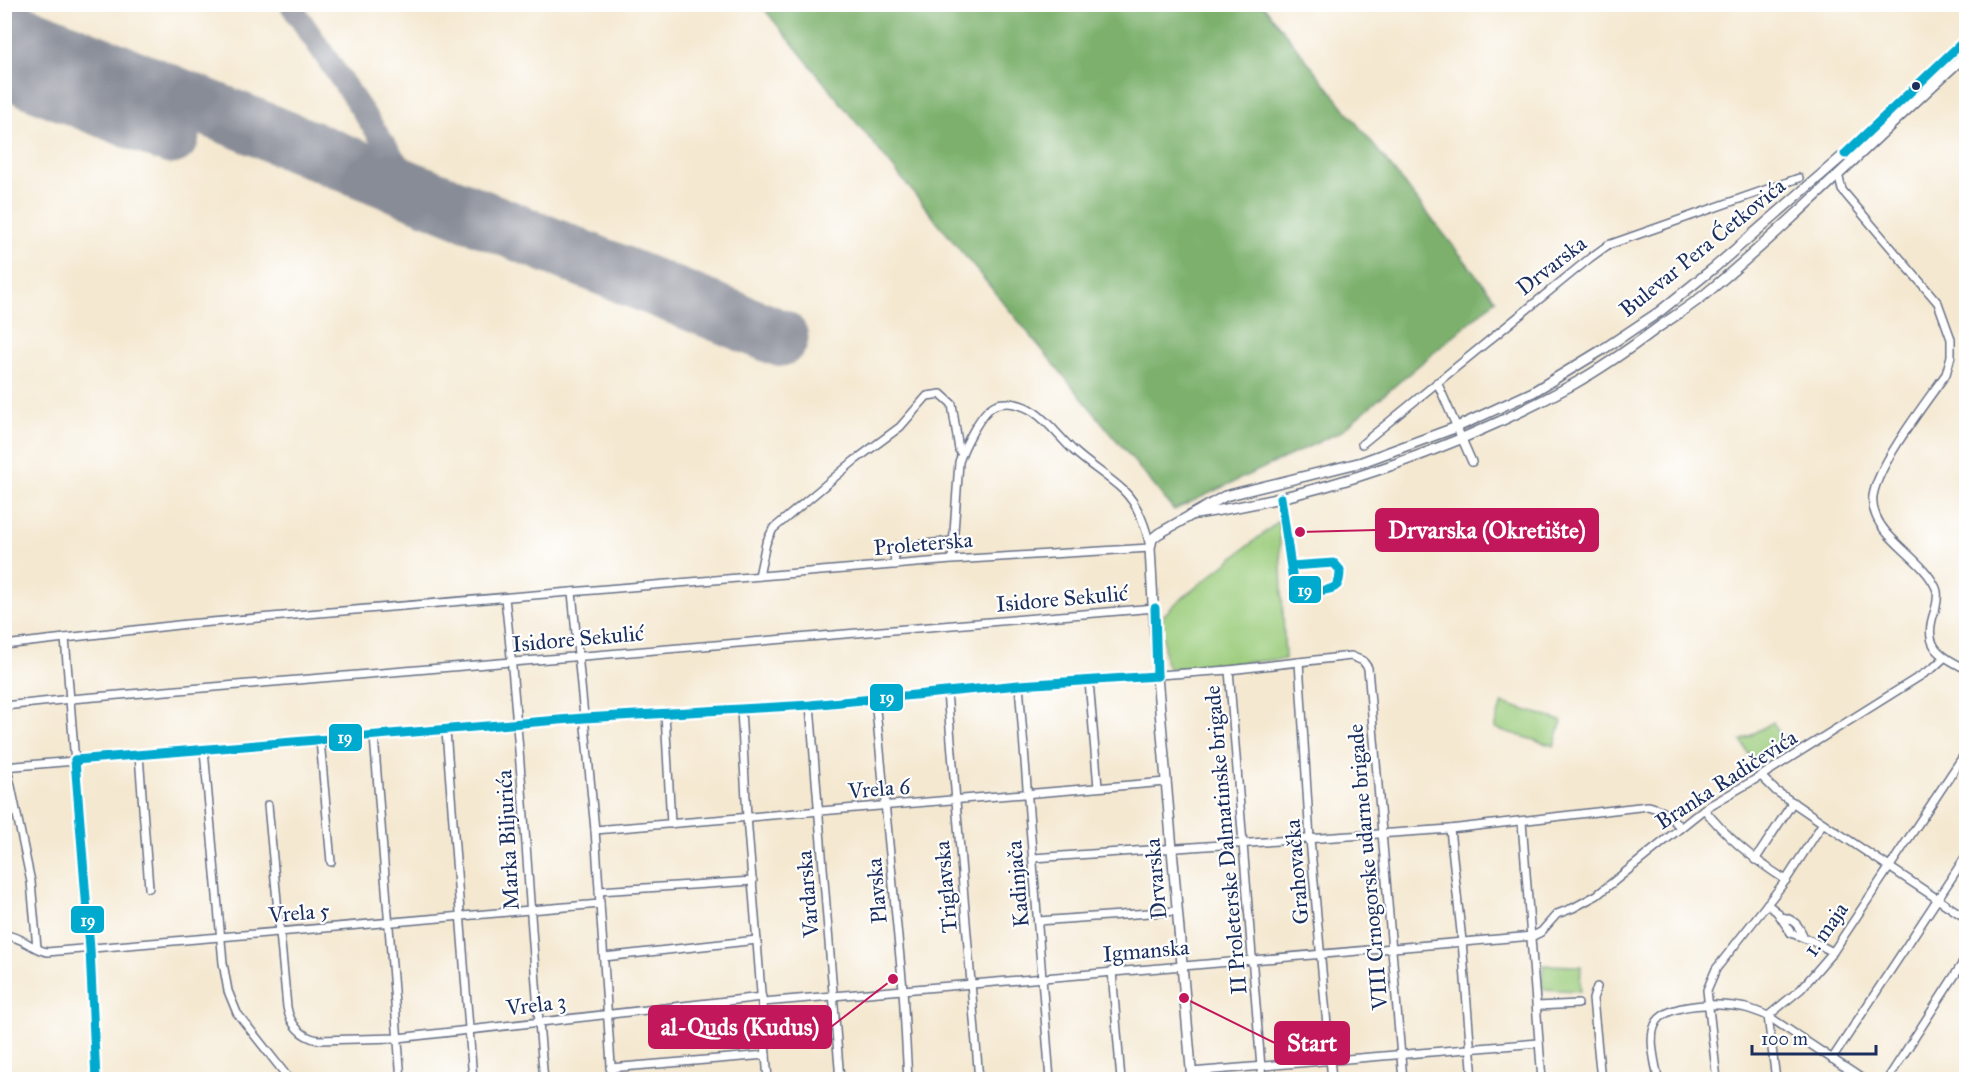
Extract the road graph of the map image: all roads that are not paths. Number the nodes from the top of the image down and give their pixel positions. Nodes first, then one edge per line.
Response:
1 (1966, 39) edge
2 (1966, 55) edge
3 (1838, 174) junction
4 (1799, 178) dead end
5 (1437, 382) junction
6 (1457, 427) junction
7 (1462, 438) junction
8 (1362, 444) dead end
9 (962, 454) junction
10 (1472, 462) dead end
11 (1190, 515) junction
12 (952, 541) junction
13 (1150, 548) junction
14 (952, 560) junction
15 (895, 565) junction
16 (759, 576) junction
17 (572, 592) junction
18 (505, 598) junction
19 (1155, 608) junction
20 (65, 638) junction
21 (4, 645) edge
22 (578, 656) junction
23 (1945, 657) junction
24 (512, 661) junction
25 (1299, 662) junction
26 (1966, 669) edge
27 (1229, 670) junction
28 (1157, 676) junction
29 (1089, 681) junction
30 (1019, 685) junction
31 (947, 692) junction
32 (70, 699) junction
33 (875, 699) junction
34 (810, 705) junction
35 (4, 706) edge
36 (741, 709) junction
37 (665, 714) junction
38 (584, 718) junction
39 (518, 724) junction
40 (446, 731) junction
41 (374, 736) junction
42 (320, 740) junction
43 (204, 750) junction
44 (1966, 752) edge
45 (139, 755) junction
46 (75, 760) junction
47 (6, 767) edge
48 (1761, 776) junction
49 (1166, 782) junction
50 (1098, 788) junction
51 (1028, 794) junction
52 (956, 800) junction
53 (1793, 802) junction
54 (268, 805) dead end
55 (886, 806) junction
56 (1704, 809) junction
57 (818, 811) junction
58 (747, 817) junction
59 (1522, 822) junction
60 (671, 824) junction
61 (1823, 824) junction
62 (1680, 827) junction
63 (1450, 829) junction
64 (595, 830) junction
65 (1383, 833) junction
66 (1310, 839) junction
67 (1243, 843) junction
68 (1172, 847) junction
69 (1966, 856) edge
70 (1033, 858) junction
71 (1755, 860) junction
72 (331, 862) dead end
73 (1890, 866) junction
74 (1786, 880) junction
75 (753, 881) junction
76 (149, 888) dead end
77 (599, 891) junction
78 (1939, 898) junction
79 (600, 904) junction
80 (1767, 904) junction
81 (529, 910) junction
82 (1177, 911) junction
83 (462, 916) junction
84 (1966, 918) edge
85 (1038, 921) junction
86 (388, 922) junction
87 (279, 932) junction
88 (4, 935) edge
89 (1533, 936) junction
90 (221, 937) junction
91 (757, 940) junction
92 (1462, 942) junction
93 (36, 948) junction
94 (1392, 948) junction
95 (90, 949) junction
96 (1833, 952) junction
97 (1322, 953) junction
98 (604, 957) junction
99 (1966, 958) edge
100 (1252, 959) junction
101 (1181, 965) junction
102 (1112, 971) junction
103 (1042, 977) junction
104 (971, 984) junction
105 (1597, 987) dead end
106 (903, 989) junction
107 (833, 994) junction
108 (762, 999) junction
109 (1578, 1004) dead end
110 (1709, 1005) junction
111 (1537, 1006) junction
112 (607, 1013) junction
113 (1768, 1016) junction
114 (539, 1023) junction
115 (470, 1030) junction
116 (398, 1038) junction
117 (1539, 1043) junction
118 (1471, 1048) junction
119 (1401, 1054) junction
120 (766, 1055) junction
121 (1833, 1059) junction
122 (1330, 1060) junction
123 (1261, 1066) junction
124 (610, 1068) junction
125 (1191, 1076) edge
126 (96, 1080) edge
127 (290, 1080) edge
128 (401, 1080) edge
129 (473, 1080) edge
130 (544, 1080) edge
131 (612, 1080) edge
132 (768, 1080) edge
133 (840, 1080) edge
134 (908, 1080) edge
135 (979, 1080) edge
136 (1050, 1080) edge
137 (1120, 1080) edge
138 (1262, 1080) edge
139 (1332, 1080) edge
140 (1403, 1080) edge
141 (1473, 1080) edge
142 (1542, 1080) edge
143 (1601, 1080) edge
144 (1658, 1080) edge
145 (1716, 1080) edge
146 (1776, 1080) edge
147 (1864, 1080) edge
148 (1887, 1080) edge

1 - 6 main road, Bulevar Pera Ćetkovića
2 - 3 main road, Bulevar Pera Ćetkovića
3 - 7 main road, Bulevar Pera Ćetkovića
3 - 23 street
4 - 5 street, Drvarska
5 - 6 street
5 - 8 street, Drvarska
6 - 7 street
6 - 11 main road, Bulevar Pera Ćetkovića
7 - 10 street
7 - 11 main road, Bulevar Pera Ćetkovića
9 - 12 street
9 - 13 street
9 - 16 street
11 - 13 main road, Bulevar Pera Ćetkovića
12 - 14 street
12 - 15 street
13 - 14 street, Proleterska
13 - 19 main road
14 - 15 street, Proleterska
15 - 16 street, Proleterska
16 - 17 street, Proleterska
17 - 18 street, Proleterska
17 - 22 street
18 - 20 street, Proleterska
18 - 24 street, Marka Biljurića
19 - 22 street, Isidore Sekulić
19 - 28 main road
20 - 21 street, Proleterska
20 - 32 street
22 - 24 street, Isidore Sekulić
22 - 38 street
23 - 26 street
23 - 48 street, Branka Radičevića
24 - 32 street, Isidore Sekulić
24 - 39 street, Marka Biljurića
25 - 27 street
25 - 65 street, VIII Crnogorske udarne brigade
25 - 66 street, Grahovačka
27 - 28 street
27 - 67 street, II Proleterske Dalmatinske brigade
28 - 29 street
28 - 49 main road, Drvarska
29 - 30 street
29 - 50 street
30 - 31 street
30 - 51 street, Kadinjača
31 - 33 street
31 - 52 street, Triglavska
32 - 35 street, Isidore Sekulić
32 - 46 street
33 - 34 street
33 - 55 street, Plavska
34 - 36 street
34 - 57 street, Vardarska
36 - 37 street
36 - 58 street
37 - 38 street
37 - 60 street
38 - 39 street
38 - 64 street
39 - 40 street
39 - 81 street, Marka Biljurića
40 - 41 street
40 - 83 street
41 - 42 street
41 - 86 street
42 - 43 street
42 - 72 street
43 - 45 street
43 - 90 street
44 - 73 street, 1. maja
45 - 46 street
45 - 76 street
46 - 47 street
46 - 95 street
47 - 93 street
48 - 53 street
48 - 56 street, Branka Radičevića
49 - 50 street, Vrela 6
49 - 68 main road, Drvarska
50 - 51 street, Vrela 6
51 - 52 street, Vrela 6
51 - 70 street, Kadinjača
52 - 55 street, Vrela 6
52 - 104 street, Triglavska
53 - 61 street
53 - 71 street
54 - 87 street
55 - 57 street, Vrela 6
55 - 106 street, Plavska
56 - 62 street, Branka Radičevića
56 - 71 street
57 - 58 street, Vrela 6
57 - 107 street, Vardarska
58 - 60 street, Vrela 6
58 - 75 street
59 - 62 street
59 - 63 street
59 - 89 street
60 - 64 street, Vrela 6
61 - 73 street
61 - 74 street
62 - 89 street, Branka Radičevića
63 - 65 street
63 - 92 street
64 - 77 street
65 - 66 street
65 - 94 street, VIII Crnogorske udarne brigade
66 - 67 street
66 - 97 street, Grahovačka
67 - 68 street
67 - 100 street, II Proleterske Dalmatinske brigade
68 - 70 street
68 - 82 main road, Drvarska
69 - 78 street
70 - 85 street, Kadinjača
71 - 74 street
73 - 78 street
73 - 96 street, 1. maja
74 - 80 street
75 - 77 street
75 - 91 street
77 - 79 street
78 - 84 street
78 - 121 street
79 - 81 street, Vrela 5
79 - 98 street
80 - 96 street
80 - 110 street
81 - 83 street, Vrela 5
81 - 114 street, Marka Biljurića
82 - 85 street
82 - 101 main road, Drvarska
83 - 86 street, Vrela 5
83 - 115 street
85 - 103 street, Kadinjača
86 - 87 street, Vrela 5
86 - 116 street
87 - 90 street, Vrela 5
87 - 116 street, Vrela 3
88 - 93 street, Vrela 5
89 - 92 street, Igmanska
89 - 111 street
90 - 95 street, Vrela 5
90 - 127 street
91 - 98 street
91 - 108 street
92 - 94 street, Igmanska
92 - 118 street
93 - 95 street, Vrela 5
94 - 97 street, Igmanska
94 - 119 street, VIII Crnogorske udarne brigade
95 - 126 street
96 - 113 street, 1. maja
97 - 100 street, Igmanska
97 - 122 street, Grahovačka
98 - 112 street
99 - 148 street
100 - 101 street, Igmanska
100 - 123 street, II Proleterske Dalmatinske brigade
101 - 102 street, Igmanska
101 - 125 main road, Drvarska
102 - 103 street, Igmanska
102 - 137 street
103 - 104 street, Igmanska
103 - 136 street, Kadinjača
104 - 106 street, Igmanska
104 - 135 street, Triglavska
105 - 143 street
106 - 107 street, Igmanska
106 - 134 street, Plavska
107 - 108 street, Igmanska
107 - 133 street, Vardarska
108 - 112 street, Vrela 3
108 - 120 street
109 - 111 street
110 - 113 street
110 - 144 street
110 - 145 street
111 - 117 street
112 - 114 street, Vrela 3
112 - 124 street
113 - 121 street
113 - 146 street
114 - 115 street, Vrela 3
114 - 130 street, Marka Biljurića
115 - 116 street, Vrela 3
115 - 129 street
116 - 128 street
117 - 118 street
117 - 142 street
118 - 119 street
118 - 141 street
119 - 122 street
119 - 140 street, VIII Crnogorske udarne brigade
120 - 124 street
120 - 132 street
121 - 147 street
122 - 123 street
122 - 139 street, Grahovačka
123 - 125 street
123 - 138 street, II Proleterske Dalmatinske brigade
124 - 131 street

